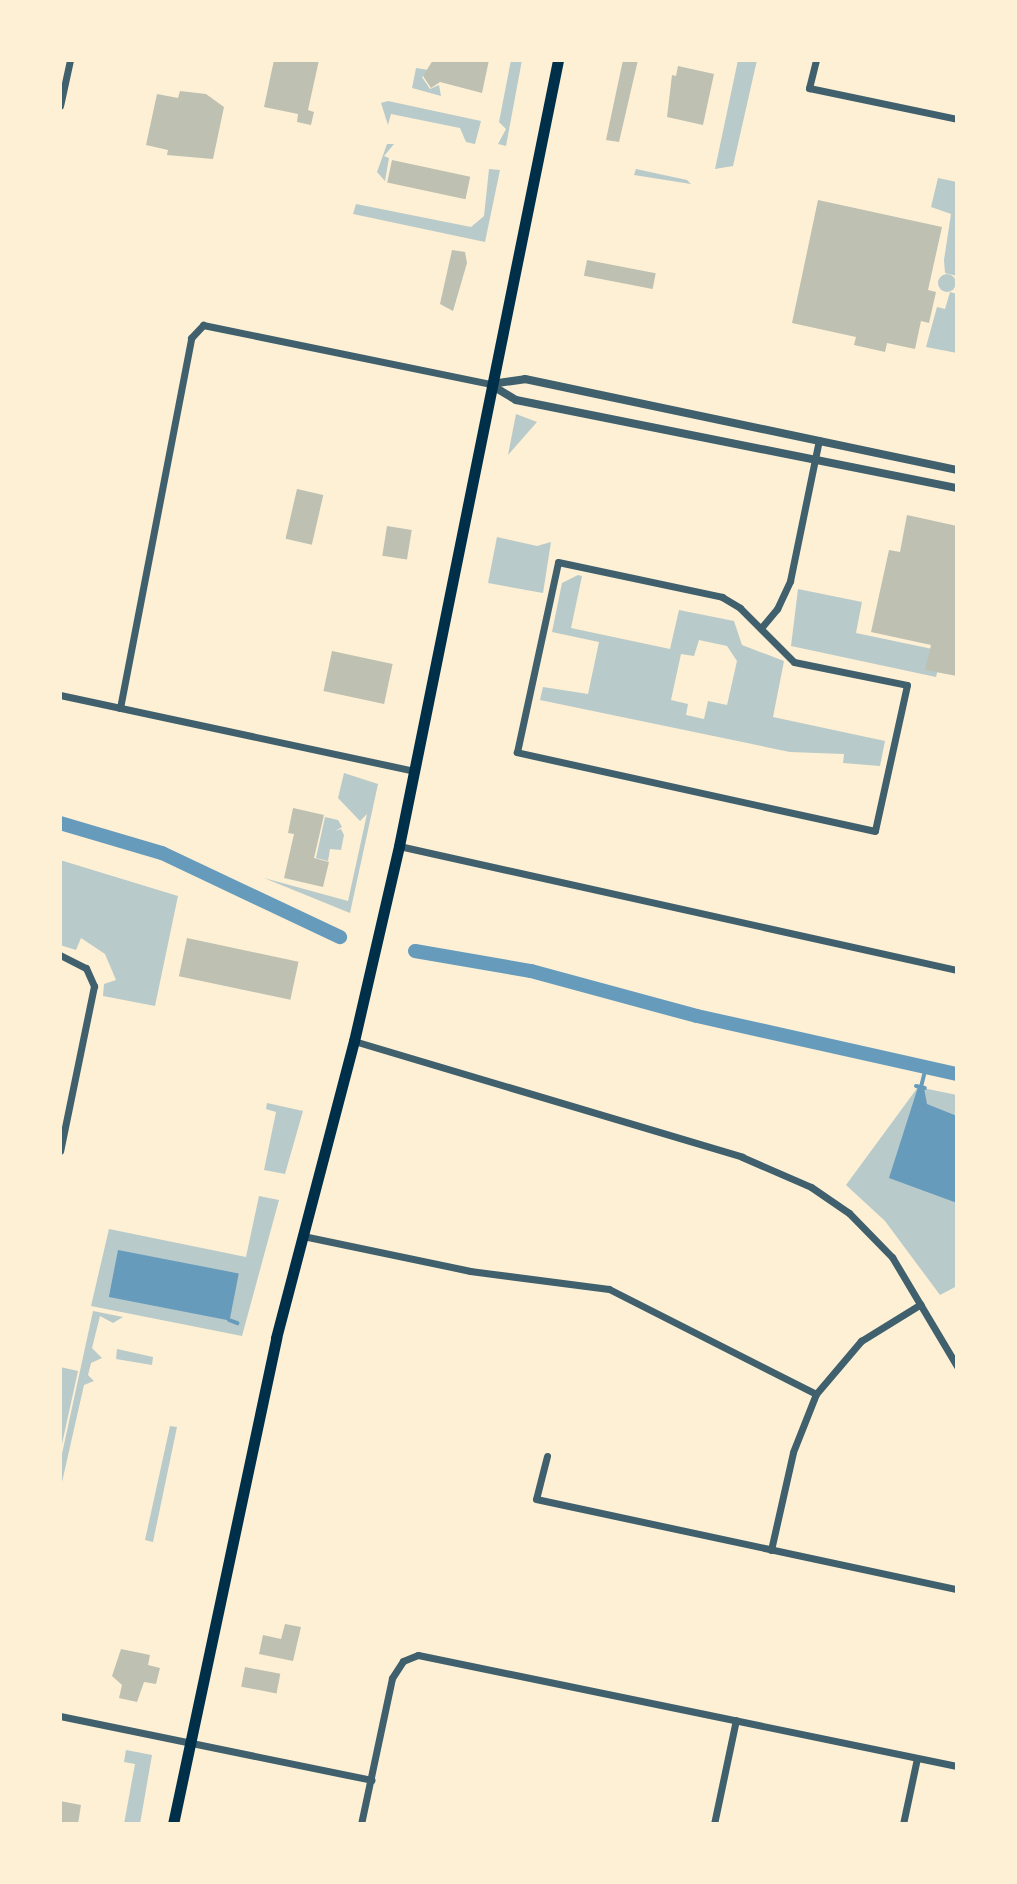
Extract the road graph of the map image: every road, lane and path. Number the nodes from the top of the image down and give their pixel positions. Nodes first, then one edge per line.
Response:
1 (70, 60) edge
2 (558, 60) edge
3 (816, 60) edge
4 (60, 106) edge
5 (957, 119) edge
6 (490, 384) junction
7 (819, 440) junction
8 (815, 459) junction
9 (957, 470) edge
10 (957, 488) edge
11 (761, 628) junction
12 (60, 695) edge
13 (120, 708) junction
14 (414, 771) junction
15 (399, 846) junction
16 (60, 955) edge
17 (957, 970) edge
18 (354, 1041) junction
19 (60, 1151) edge
20 (303, 1236) junction
21 (921, 1304) junction
22 (957, 1366) edge
23 (816, 1394) junction
24 (547, 1456) dead end
25 (771, 1550) junction
26 (957, 1589) edge
27 (60, 1716) edge
28 (736, 1720) junction
29 (189, 1743) junction
30 (917, 1758) junction
31 (957, 1766) edge
32 (371, 1780) junction
33 (173, 1824) edge
34 (361, 1824) edge
35 (714, 1824) edge
36 (903, 1824) edge

1 - 4 street
2 - 6 main road
3 - 5 street
6 - 7 street
6 - 8 street
6 - 13 street
6 - 14 main road
7 - 8 street
7 - 9 street
8 - 10 street
8 - 11 street
11 - 11 street
12 - 13 street
13 - 14 street
14 - 15 main road
15 - 17 street
15 - 18 main road
16 - 19 street
18 - 20 main road
18 - 21 street
20 - 23 street
20 - 29 main road
21 - 22 street
21 - 23 street
23 - 25 street
24 - 25 street
25 - 26 street
27 - 29 street
28 - 30 street
28 - 32 street
28 - 35 street
29 - 32 street
29 - 33 main road
30 - 31 street
30 - 36 street
32 - 34 street

